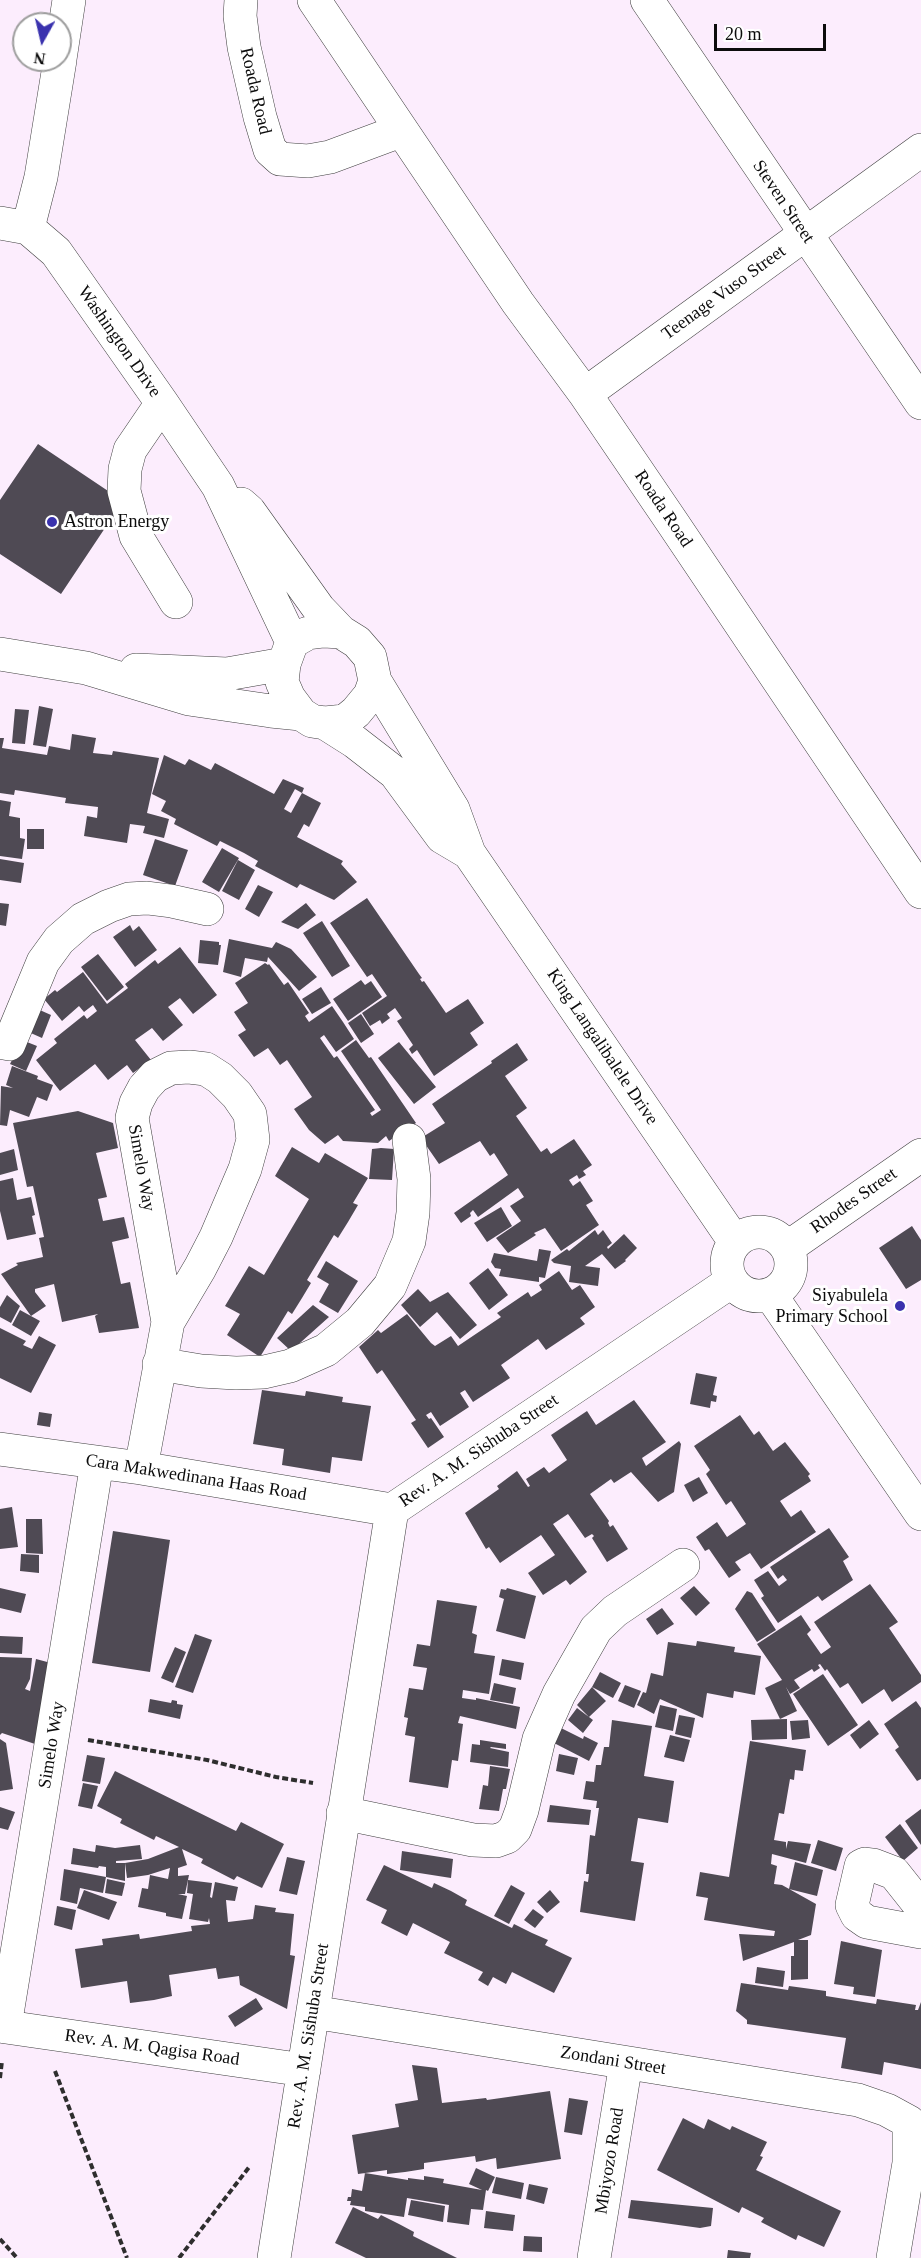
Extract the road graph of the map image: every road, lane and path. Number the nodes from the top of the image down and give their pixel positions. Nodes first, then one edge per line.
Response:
1 (241, 0) edge
2 (314, 0) edge
3 (647, 0) edge
4 (58, 72) edge
5 (400, 131) junction
6 (921, 150) edge
7 (14, 225) edge
8 (804, 234) junction
9 (585, 394) junction
10 (162, 403) junction
11 (921, 404) edge
12 (218, 486) junction
13 (176, 602) dead end
14 (341, 632) junction
15 (288, 653) junction
16 (0, 654) edge
17 (86, 668) junction
18 (375, 681) junction
19 (313, 719) junction
20 (469, 853) junction
21 (921, 892) edge
22 (207, 909) dead end
23 (0, 1042) edge
24 (410, 1140) dead end
25 (921, 1155) edge
26 (735, 1242) junction
27 (787, 1248) junction
28 (732, 1281) junction
29 (770, 1294) junction
30 (168, 1322) junction
31 (159, 1364) junction
32 (0, 1449) edge
33 (96, 1463) junction
34 (141, 1468) junction
35 (392, 1510) junction
36 (921, 1514) edge
37 (683, 1565) dead end
38 (54, 1734) junction
39 (345, 1801) junction
40 (921, 1907) edge
41 (921, 1932) edge
42 (313, 2012) junction
43 (2, 2026) edge
44 (58, 2035) junction
45 (626, 2063) junction
46 (304, 2070) junction
47 (915, 2121) edge
48 (252, 2164) dead end
49 (0, 2239) edge
50 (17, 2258) edge
51 (127, 2258) edge
52 (179, 2258) edge
53 (274, 2258) edge
54 (594, 2258) edge
55 (893, 2258) edge

1 - 5 street, Roada Road
2 - 5 street, Roada Road
3 - 8 street, Steven Street
4 - 7 street
5 - 9 street, Roada Road
6 - 8 street, Teenage Vuso Street
7 - 10 street, Washington Drive
8 - 9 street, Teenage Vuso Street
8 - 11 street, Steven Street
9 - 21 street, Roada Road
10 - 12 street, Washington Drive
10 - 13 street
12 - 14 street, Washington Drive
12 - 15 street, Washington Drive
14 - 15 street
14 - 18 street
15 - 17 street, King Langalibalele Drive
15 - 19 street
16 - 17 street, King Langalibalele Drive
17 - 19 street, King Langalibalele Drive
18 - 19 street
18 - 20 street, King Langalibalele Drive
19 - 20 street, King Langalibalele Drive
20 - 26 street, King Langalibalele Drive
22 - 23 street
24 - 31 street
25 - 27 street, Rhodes Street
26 - 27 street
26 - 28 street
27 - 29 street
28 - 29 street
28 - 35 street, Rev. A. M. Sishuba Street
29 - 36 street
30 - 30 street, Simelo Way
30 - 31 street, Simelo Way
31 - 34 street, Simelo Way
32 - 33 street, Cara Makwedinana Haas Road
33 - 34 street, Cara Makwedinana Haas Road
33 - 38 street, Simelo Way
34 - 35 street, Cara Makwedinana Haas Road
35 - 39 street, Rev. A. M. Sishuba Street
37 - 39 street
38 - 39 path
38 - 43 street, Simelo Way
39 - 42 street, Rev. A. M. Sishuba Street
40 - 41 street
42 - 45 street, Zondani Street
42 - 46 street, Rev. A. M. Sishuba Street
43 - 44 street, Rev. A. M. Qagisa Road
44 - 46 street, Rev. A. M. Qagisa Road
44 - 51 path
45 - 47 street, Zondani Street
45 - 54 street, Mbiyozo Road
46 - 53 street, Rev. A. M. Sishuba Street
47 - 55 street
48 - 52 path
49 - 50 path

